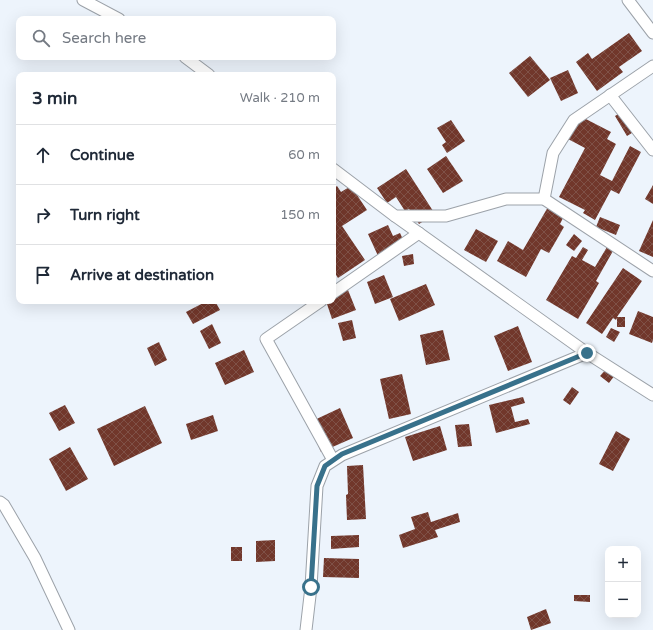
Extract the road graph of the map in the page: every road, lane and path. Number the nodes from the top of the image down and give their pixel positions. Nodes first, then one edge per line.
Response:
1 (83, 0) edge
2 (628, 0) edge
3 (113, 16) edge
4 (653, 33) edge
5 (189, 60) edge
6 (653, 66) edge
7 (205, 72) edge
8 (610, 95) junction
9 (653, 150) edge
10 (336, 171) edge
11 (544, 199) junction
12 (395, 216) junction
13 (419, 233) junction
14 (653, 271) edge
15 (336, 291) edge
16 (317, 304) edge
17 (587, 353) junction
18 (653, 395) edge
19 (333, 460) junction
20 (0, 502) edge
21 (69, 630) edge
22 (306, 630) edge

1 - 3 street
2 - 4 street
5 - 7 street
6 - 8 street
8 - 9 street
8 - 11 street
10 - 12 street
11 - 12 street
11 - 14 street
12 - 13 street
13 - 15 street
13 - 17 street
16 - 19 street
17 - 18 street
17 - 19 street
19 - 22 street
20 - 21 street

